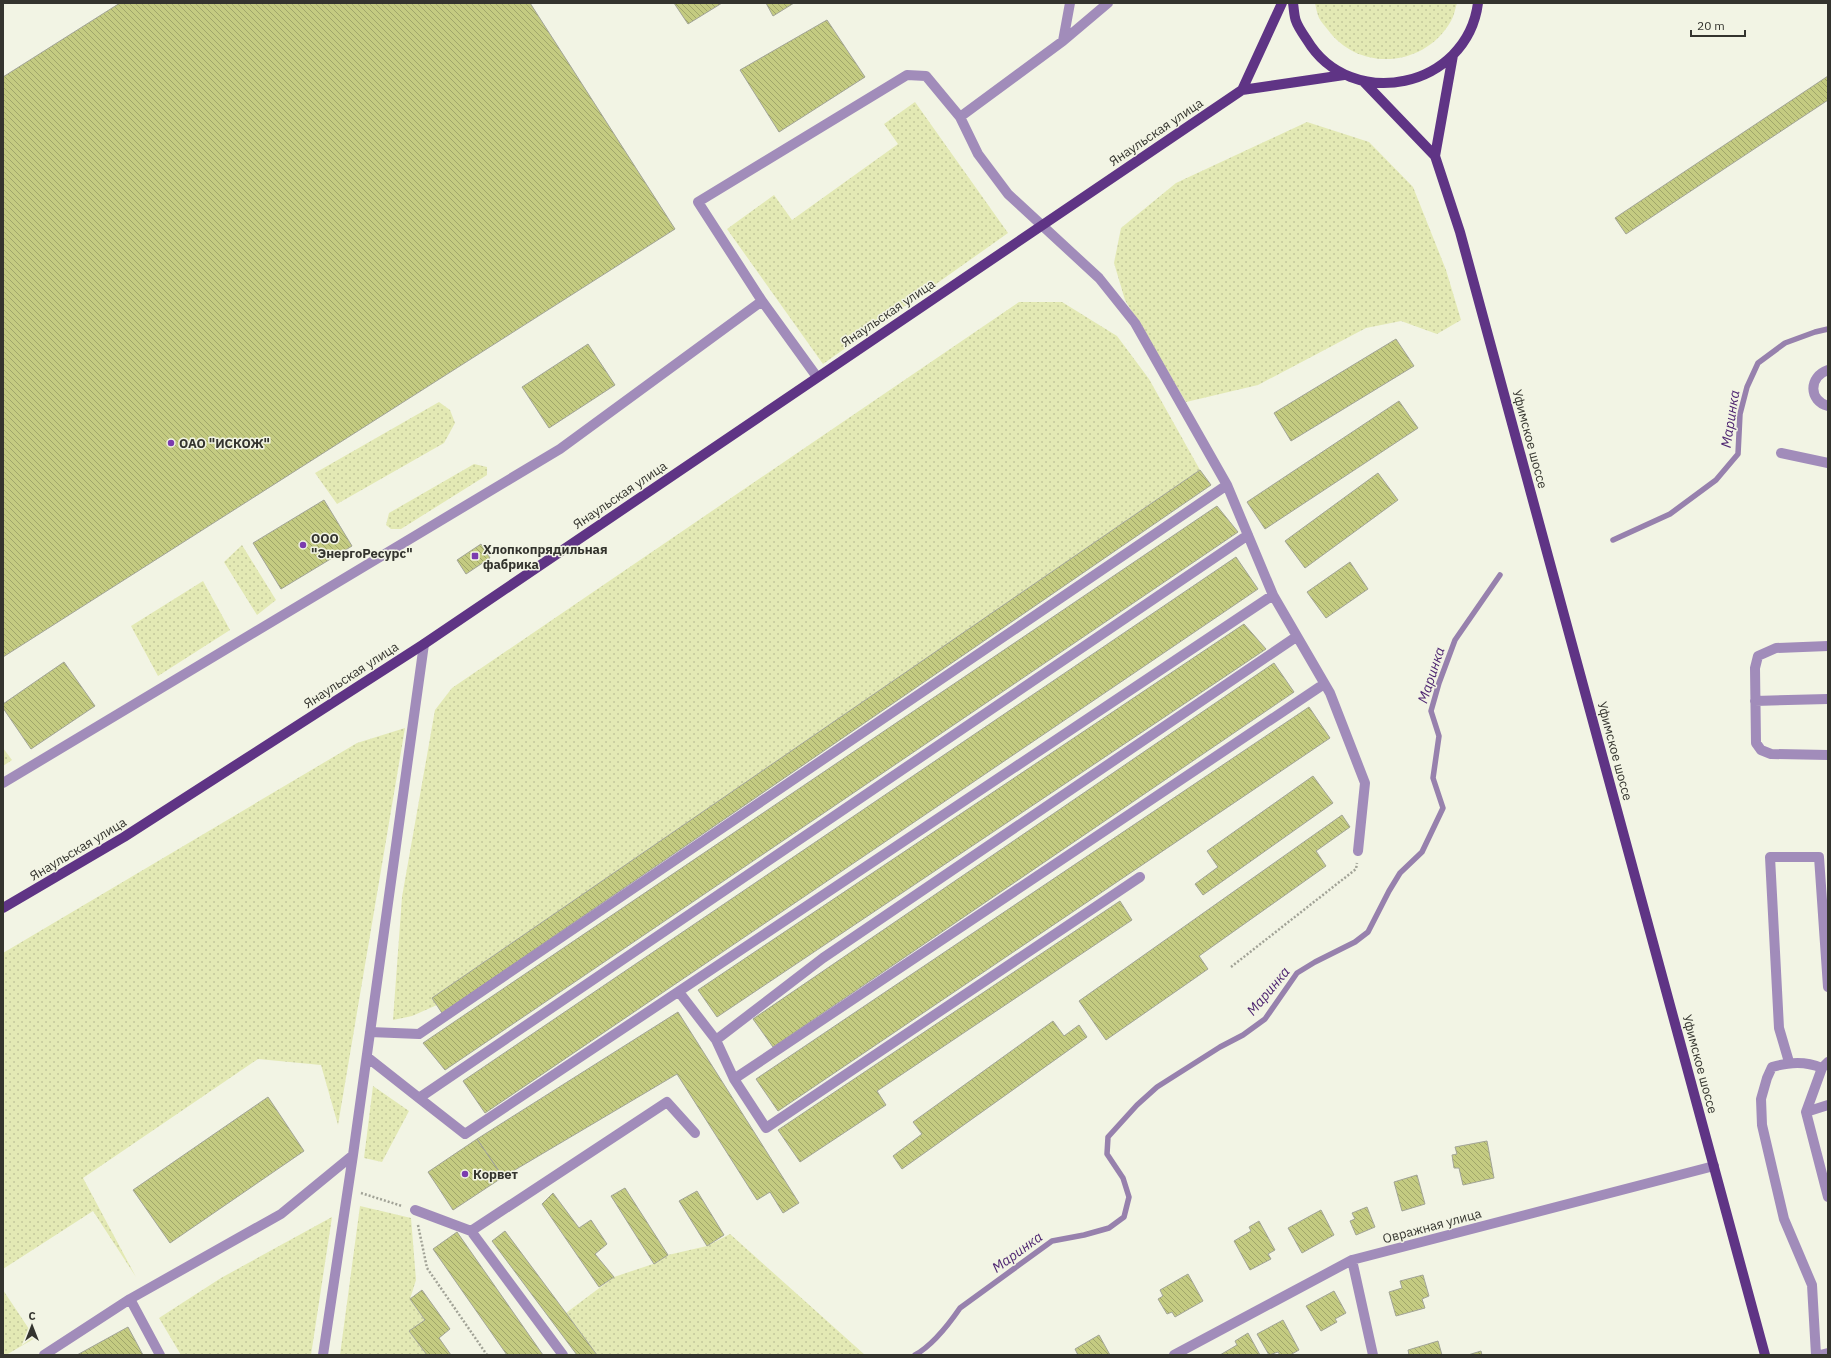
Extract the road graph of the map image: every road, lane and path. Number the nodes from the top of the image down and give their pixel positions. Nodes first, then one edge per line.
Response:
1 (1070, 3) edge
2 (1108, 3) edge
3 (1282, 3) edge
4 (1293, 3) edge
5 (1478, 3) edge
6 (1483, 3) edge
7 (1476, 14) junction
8 (1063, 41) junction
9 (1453, 55) junction
10 (1344, 75) junction
11 (1364, 82) junction
12 (1242, 90) junction
13 (960, 116) junction
14 (1434, 156) junction
15 (1041, 225) junction
16 (762, 301) junction
17 (1828, 370) edge
18 (817, 377) junction
19 (1828, 406) edge
20 (1781, 453) dead end
21 (1828, 463) edge
22 (1227, 485) junction
23 (1248, 535) junction
24 (1273, 595) junction
25 (1296, 637) junction
26 (424, 644) junction
27 (1828, 646) edge
28 (1324, 684) junction
29 (1828, 699) edge
30 (1755, 701) junction
31 (1828, 755) edge
32 (3, 782) edge
33 (1358, 850) joint
34 (1140, 877) dead end
35 (3, 908) edge
36 (1230, 967) dead end
37 (1828, 987) edge
38 (679, 992) junction
39 (370, 1032) junction
40 (716, 1040) junction
41 (367, 1057) junction
42 (1789, 1062) junction
43 (1825, 1065) edge
44 (734, 1079) junction
45 (419, 1098) junction
46 (1828, 1105) edge
47 (1806, 1112) junction
48 (695, 1133) dead end
49 (353, 1155) junction
50 (1714, 1166) junction
51 (347, 1189) junction
52 (1828, 1197) edge
53 (415, 1210) junction
54 (471, 1231) junction
55 (1352, 1260) junction
56 (130, 1299) junction
57 (1828, 1353) edge
58 (44, 1355) edge
59 (160, 1355) edge
60 (323, 1355) edge
61 (487, 1355) edge
62 (563, 1355) edge
63 (1174, 1355) edge
64 (1373, 1355) edge
65 (1765, 1355) edge
66 (1816, 1355) edge
67 (1820, 1355) edge

1 - 8 street
2 - 8 street
3 - 12 main road
4 - 10 main road
5 - 7 main road
6 - 7 main road
7 - 9 main road
8 - 13 street
9 - 11 main road
9 - 14 main road
10 - 11 main road
10 - 12 main road
11 - 14 main road
12 - 15 main road, Янаульская улица
13 - 15 street
13 - 16 street
14 - 50 main road, Уфимское шоссе
15 - 18 main road, Янаульская улица
15 - 22 street
16 - 18 street
16 - 32 street
17 - 19 street
18 - 26 main road, Янаульская улица
20 - 21 street
22 - 23 street
22 - 39 street
23 - 24 street
23 - 45 street
24 - 25 street
24 - 38 street
25 - 28 street
25 - 40 street
26 - 35 main road, Янаульская улица
26 - 39 street
27 - 30 street
28 - 33 street
28 - 44 street
29 - 30 street
30 - 31 street
33 - 36 path
34 - 44 street
37 - 42 street
38 - 40 street
38 - 45 street
39 - 41 street
40 - 44 street
41 - 45 street
41 - 49 street
42 - 43 street
42 - 66 street
43 - 47 street
46 - 47 street
47 - 52 street
48 - 54 street
49 - 51 street
49 - 56 street
50 - 55 street, Овражная улица
50 - 65 main road, Уфимское шоссе
51 - 53 path
51 - 60 street
53 - 54 street
53 - 61 path
54 - 62 street
55 - 63 street, Овражная улица
55 - 64 street
56 - 58 street
56 - 59 street
57 - 67 street

